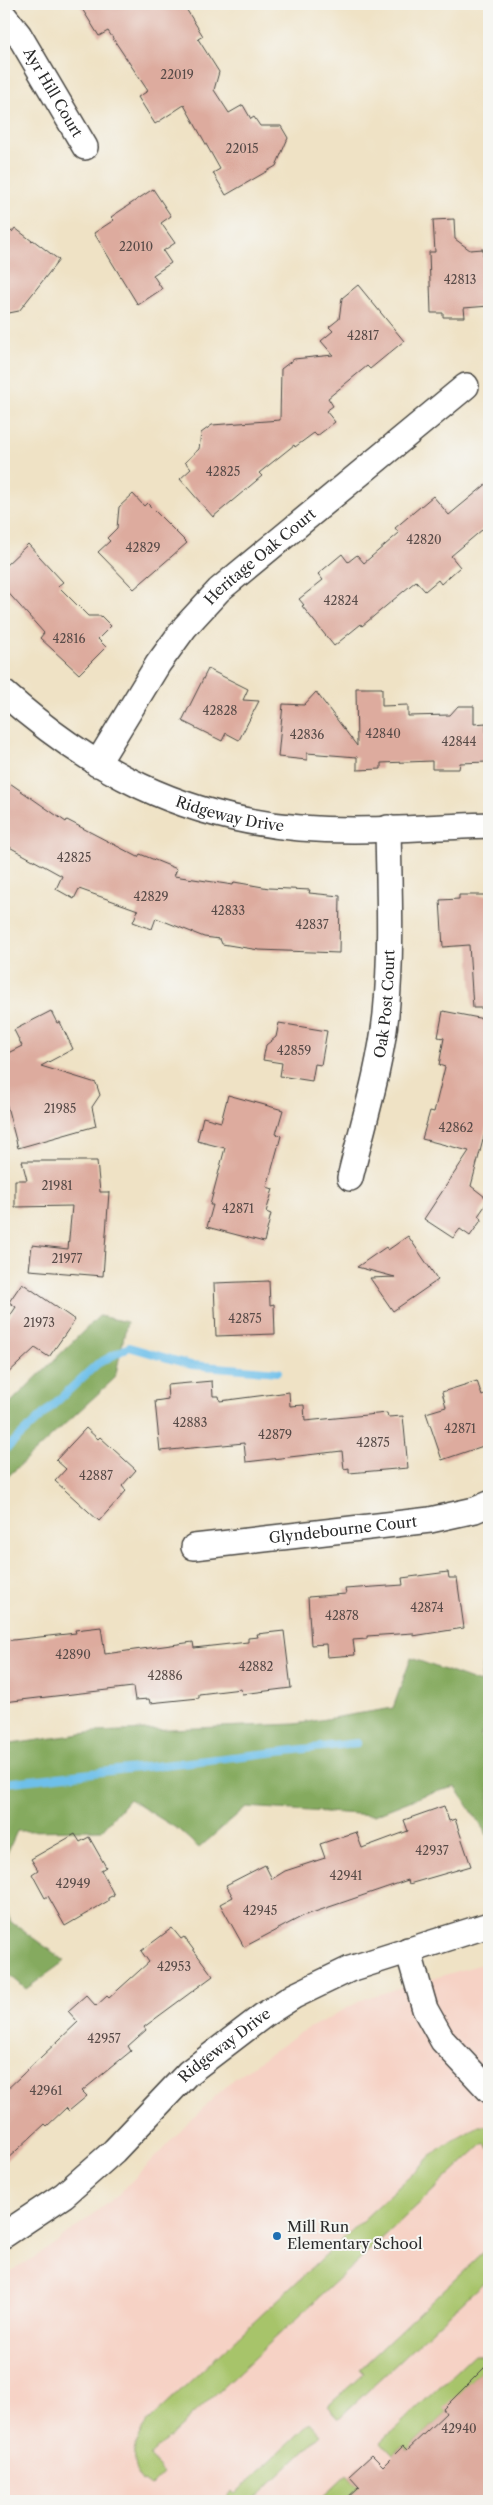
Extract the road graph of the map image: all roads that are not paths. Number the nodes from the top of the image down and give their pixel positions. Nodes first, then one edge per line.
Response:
1 (4, 16) edge
2 (84, 147) dead end
3 (466, 386) dead end
4 (4, 693) edge
5 (97, 764) junction
6 (489, 825) edge
7 (388, 828) junction
8 (350, 1178) dead end
9 (489, 1504) edge
10 (194, 1547) dead end
11 (489, 1925) edge
12 (408, 1950) junction
13 (489, 2090) edge
14 (4, 2235) edge

1 - 2 street, Ayr Hill Court
3 - 5 street, Heritage Oak Court
4 - 5 street, Ridgeway Drive
5 - 7 street, Ridgeway Drive
6 - 7 street, Ridgeway Drive
7 - 8 street, Oak Post Court
9 - 10 street, Glyndebourne Court
11 - 12 street, Ridgeway Drive
12 - 13 street
12 - 14 street, Ridgeway Drive

